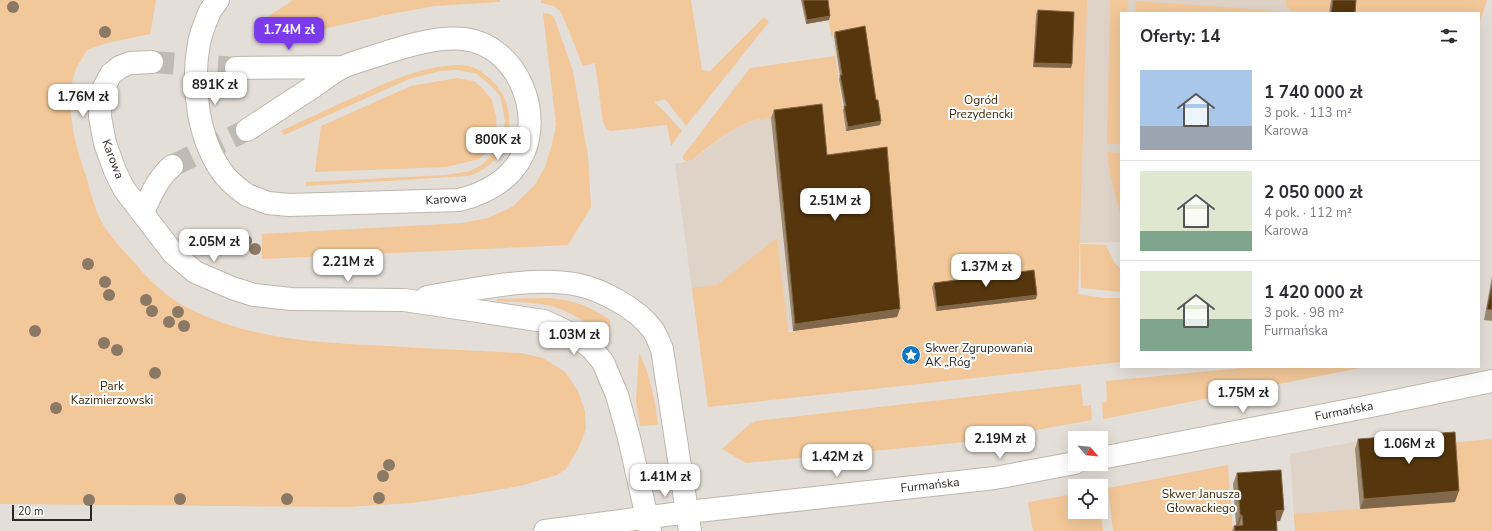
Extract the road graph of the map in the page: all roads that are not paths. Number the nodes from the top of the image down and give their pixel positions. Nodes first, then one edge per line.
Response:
1 (214, 6) edge
2 (152, 62) tunnel mouth
3 (343, 67) junction
4 (236, 68) tunnel mouth
5 (247, 130) tunnel mouth
6 (172, 166) tunnel mouth
7 (143, 212) junction
8 (404, 300) junction
9 (1492, 381) edge
10 (1108, 457) edge
11 (1068, 464) edge
12 (689, 521) edge
13 (648, 524) edge
14 (545, 531) edge

1 - 3 street, Karowa, bridge
2 - 7 street, Karowa
3 - 4 street, Karowa
3 - 5 street, Karowa
6 - 7 street
7 - 8 street, Karowa
8 - 12 street, Karowa
8 - 13 street, Karowa
9 - 10 street, Furmańska
11 - 12 street, Furmańska
12 - 13 street, Furmańska
13 - 14 street, Furmańska

